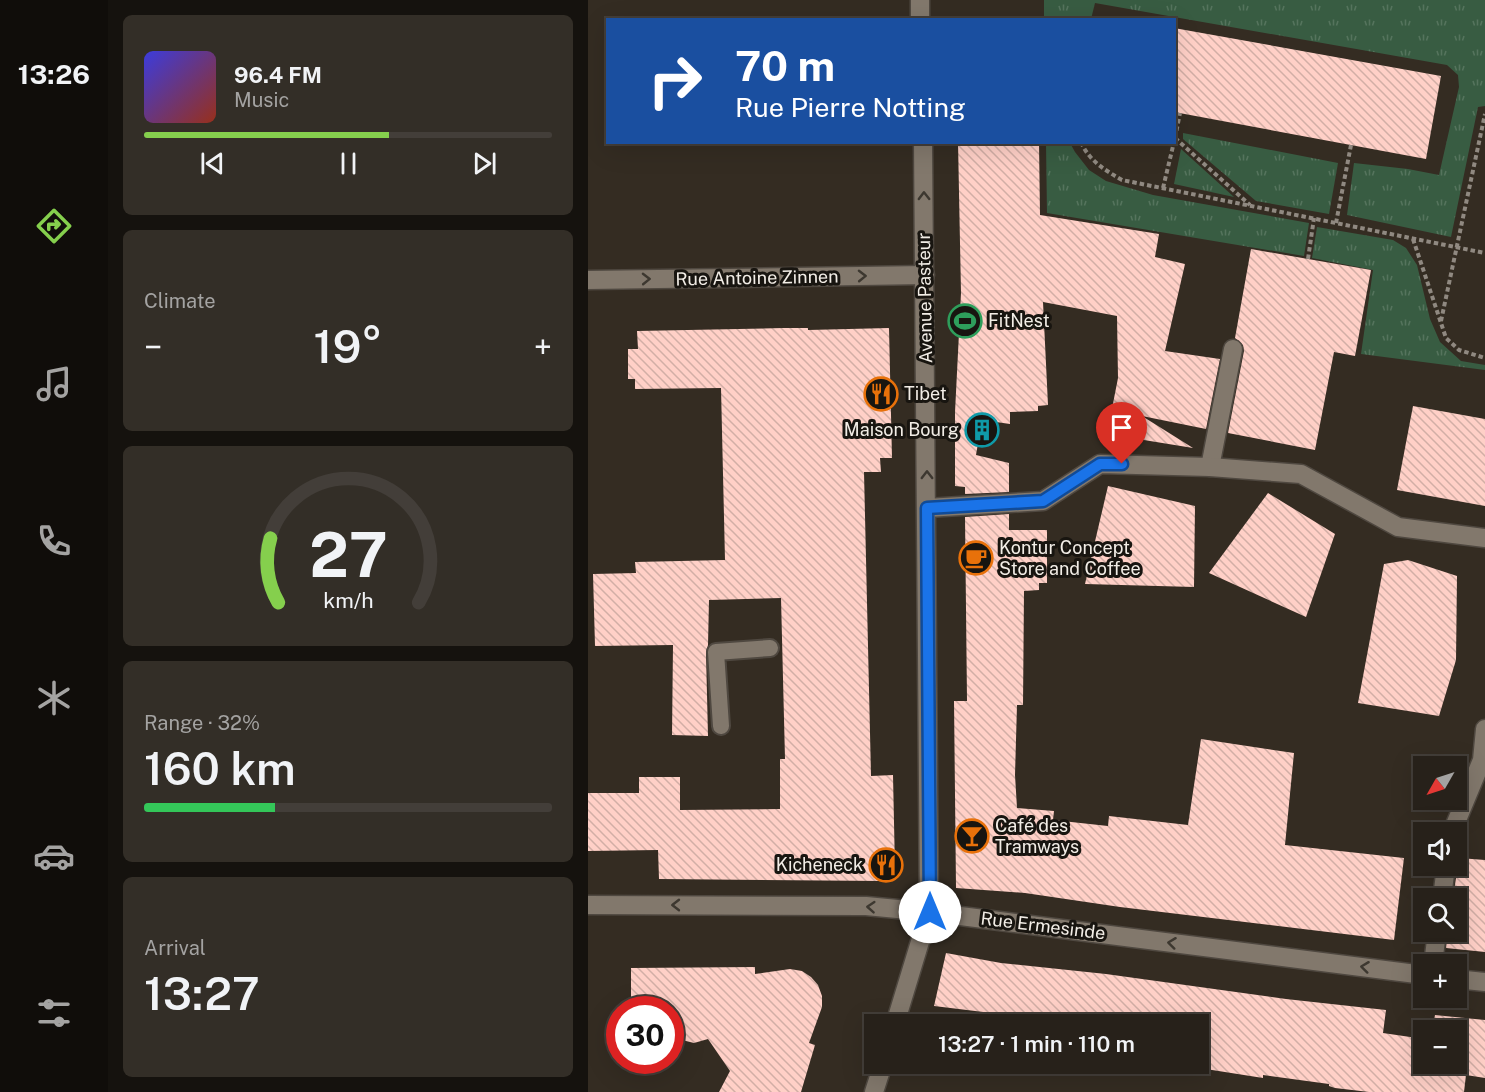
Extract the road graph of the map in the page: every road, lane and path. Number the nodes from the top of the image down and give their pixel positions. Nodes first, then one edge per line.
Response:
1 (920, 0) edge
2 (921, 18) edge
3 (1180, 113) dead end
4 (1485, 114) edge
5 (1176, 135) edge
6 (1176, 142) edge
7 (923, 144) edge
8 (1082, 144) edge
9 (1174, 144) edge
10 (1352, 145) dead end
11 (1163, 188) junction
12 (1250, 206) junction
13 (1314, 218) junction
14 (1336, 223) junction
15 (1413, 238) junction
16 (1456, 247) junction
17 (1485, 253) edge
18 (1308, 259) dead end
19 (925, 275) junction
20 (588, 280) edge
21 (1442, 321) junction
22 (1233, 349) dead end
23 (1485, 358) edge
24 (1210, 467) junction
25 (927, 508) junction
26 (1485, 538) edge
27 (770, 648) dead end
28 (721, 726) dead end
29 (1485, 729) edge
30 (1456, 822) edge
31 (588, 905) edge
32 (930, 912) junction
33 (1413, 974) edge
34 (1467, 980) edge
35 (1485, 982) edge
36 (898, 1014) edge
37 (880, 1074) edge
38 (874, 1092) edge

1 - 2 street
3 - 5 path
4 - 16 path
6 - 12 path
19 -> 7 street, Avenue Pasteur
8 - 11 path
9 - 11 path
10 - 14 path
11 - 12 path
12 - 13 path
13 - 14 path
13 - 18 path
14 - 15 path
15 - 16 path
15 - 21 path
16 - 17 path
16 - 21 path
20 -> 19 street, Rue Antoine Zinnen
25 -> 19 street, Avenue Pasteur
21 - 23 path
22 - 24 street
24 - 25 street
24 - 26 street
25 - 32 street, Avenue Pasteur
27 - 28 lane
29 - 30 street
32 -> 31 street, Rue Ermesinde
33 -> 32 street, Rue Ermesinde
32 - 36 street, Avenue Pasteur
34 - 35 street
37 - 38 street

